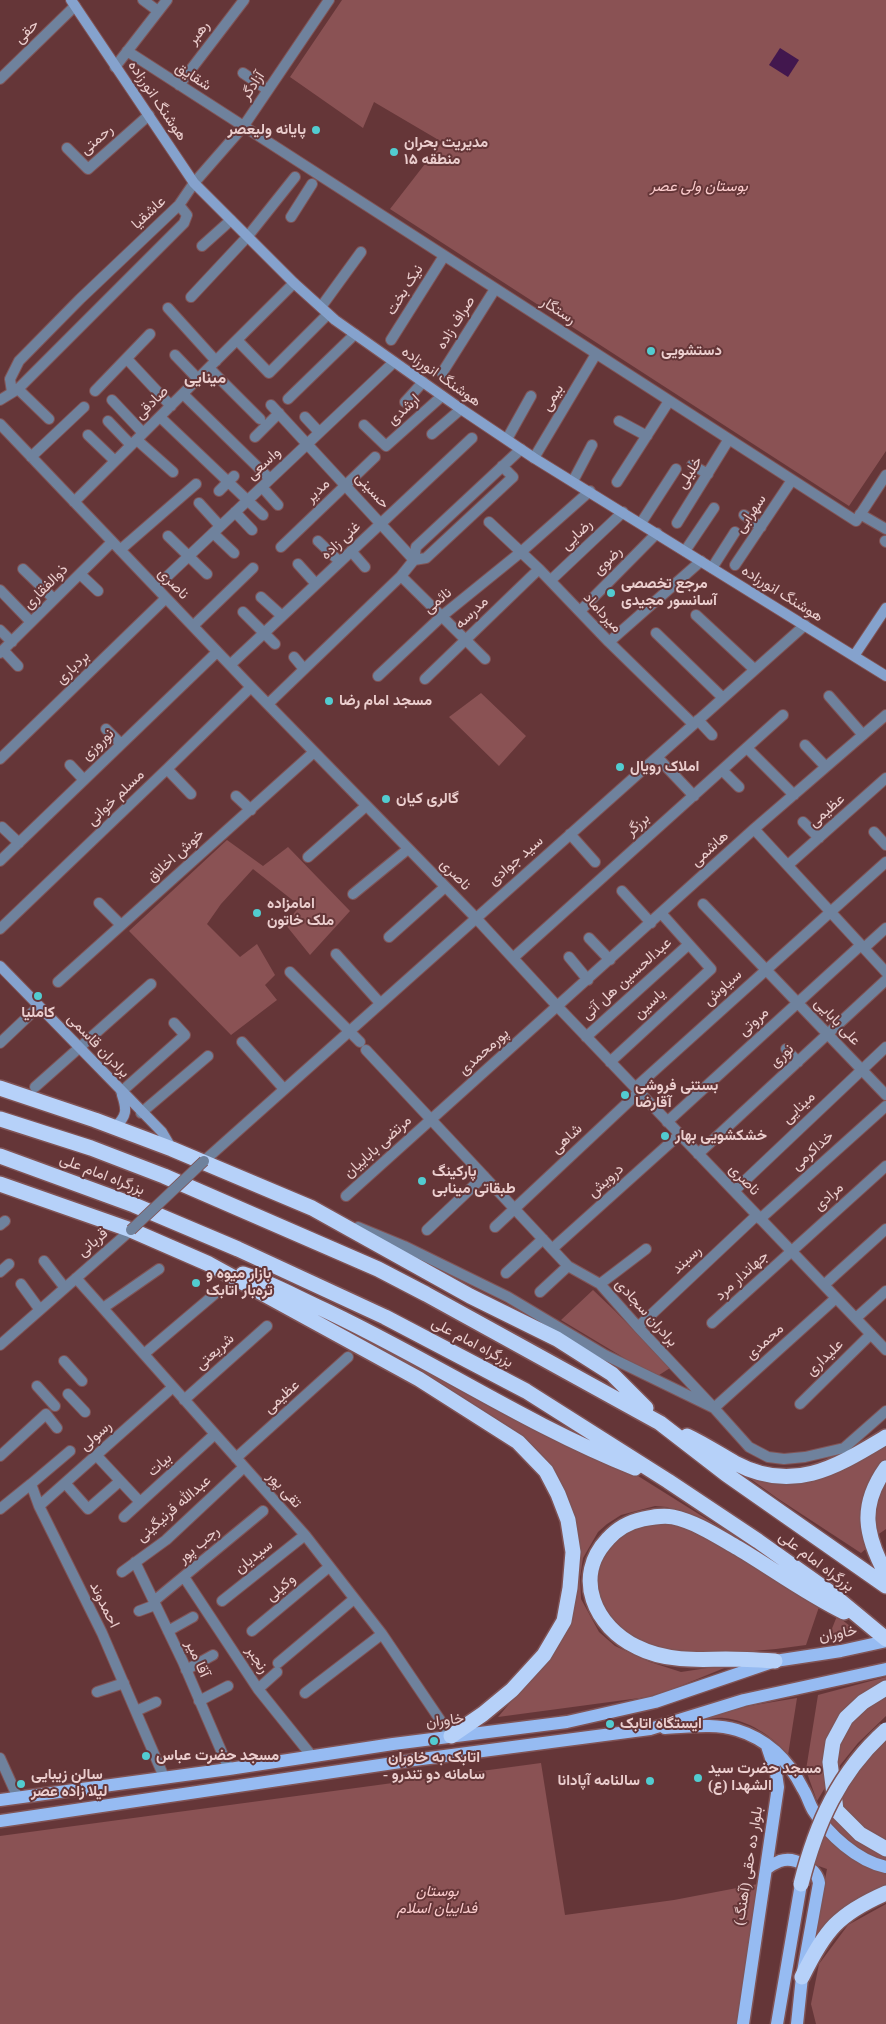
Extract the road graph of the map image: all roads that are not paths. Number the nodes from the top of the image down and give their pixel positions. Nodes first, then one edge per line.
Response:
1 (143, 0) edge
2 (167, 0) edge
3 (244, 0) edge
4 (329, 0) edge
5 (73, 2) edge
6 (158, 11) junction
7 (127, 52) junction
8 (115, 67) junction
9 (243, 73) dead end
10 (0, 79) edge
11 (179, 85) junction
12 (268, 90) junction
13 (149, 115) junction
14 (243, 127) junction
15 (67, 148) dead end
16 (296, 178) dead end
17 (194, 183) junction
18 (312, 184) dead end
19 (288, 187) junction
20 (304, 196) junction
21 (179, 204) junction
22 (291, 217) dead end
23 (231, 220) junction
24 (248, 236) junction
25 (202, 246) dead end
26 (361, 252) dead end
27 (444, 256) junction
28 (294, 283) junction
29 (495, 289) junction
30 (191, 297) dead end
31 (168, 308) dead end
32 (325, 311) junction
33 (150, 334) dead end
34 (355, 334) junction
35 (237, 340) junction
36 (391, 340) dead end
37 (596, 354) junction
38 (175, 355) dead end
39 (126, 359) junction
40 (216, 360) junction
41 (394, 362) junction
42 (209, 368) junction
43 (442, 373) dead end
44 (198, 379) junction
45 (423, 382) junction
46 (15, 390) junction
47 (95, 391) dead end
48 (183, 394) junction
49 (442, 396) junction
50 (531, 396) dead end
51 (0, 400) edge
52 (112, 400) dead end
53 (288, 400) dead end
54 (669, 401) junction
55 (405, 402) dead end
56 (271, 405) dead end
57 (171, 406) junction
58 (84, 407) dead end
59 (461, 409) junction
60 (279, 414) junction
61 (160, 417) junction
62 (305, 417) dead end
63 (49, 419) dead end
64 (260, 419) dead end
65 (108, 421) dead end
66 (619, 421) dead end
67 (0, 424) edge
68 (364, 425) dead end
69 (320, 432) junction
70 (88, 434) dead end
71 (432, 434) dead end
72 (647, 436) junction
73 (255, 437) dead end
74 (472, 438) dead end
75 (137, 439) junction
76 (507, 439) junction
77 (729, 440) junction
78 (308, 444) junction
79 (592, 445) dead end
80 (521, 449) junction
81 (376, 456) dead end
82 (31, 458) junction
83 (534, 458) junction
84 (115, 461) junction
85 (692, 465) dead end
86 (502, 466) junction
87 (676, 469) dead end
88 (173, 472) dead end
89 (708, 474) junction
90 (886, 475) edge
91 (231, 479) junction
92 (270, 479) junction
93 (792, 480) junction
94 (573, 481) junction
95 (618, 482) dead end
96 (196, 484) dead end
97 (346, 485) junction
98 (262, 487) junction
99 (883, 488) edge
100 (218, 490) dead end
101 (590, 491) junction
102 (247, 500) junction
103 (74, 502) junction
104 (199, 503) dead end
105 (278, 505) dead end
106 (714, 508) dead end
107 (235, 512) junction
108 (623, 512) junction
109 (263, 515) dead end
110 (744, 515) dead end
111 (858, 518) junction
112 (489, 522) dead end
113 (641, 523) junction
114 (677, 523) dead end
115 (382, 524) junction
116 (761, 527) junction
117 (217, 529) junction
118 (886, 529) edge
119 (252, 530) dead end
120 (735, 532) dead end
121 (657, 533) junction
122 (168, 536) dead end
123 (112, 542) junction
124 (318, 542) dead end
125 (281, 547) dead end
126 (120, 550) junction
127 (352, 551) junction
128 (685, 551) junction
129 (521, 552) junction
130 (234, 553) dead end
131 (189, 556) junction
132 (414, 560) junction
133 (701, 560) junction
134 (340, 562) junction
135 (298, 564) dead end
136 (735, 565) dead end
137 (365, 567) dead end
138 (253, 568) dead end
139 (712, 568) junction
140 (23, 569) dead end
141 (539, 569) junction
142 (80, 574) junction
143 (207, 574) dead end
144 (401, 576) junction
145 (551, 580) junction
146 (316, 584) junction
147 (156, 587) junction
148 (0, 590) edge
149 (98, 591) dead end
150 (261, 597) dead end
151 (166, 598) junction
152 (54, 600) junction
153 (886, 608) edge
154 (580, 611) junction
155 (243, 612) dead end
156 (696, 615) dead end
157 (282, 616) junction
158 (442, 616) junction
159 (31, 622) junction
160 (804, 625) junction
161 (193, 626) junction
162 (0, 630) edge
163 (264, 632) junction
164 (656, 633) dead end
165 (466, 640) junction
166 (12, 642) junction
167 (609, 642) junction
168 (275, 644) dead end
169 (1, 651) edge
170 (217, 652) junction
171 (854, 656) junction
172 (294, 657) dead end
173 (485, 659) dead end
174 (230, 665) junction
175 (18, 666) dead end
176 (304, 669) junction
177 (754, 669) junction
178 (378, 676) dead end
179 (886, 676) edge
180 (425, 679) dead end
181 (251, 687) junction
182 (829, 696) dead end
183 (722, 697) junction
184 (268, 704) junction
185 (783, 715) dead end
186 (886, 716) edge
187 (695, 722) junction
188 (106, 729) dead end
189 (712, 735) dead end
190 (863, 735) junction
191 (122, 744) junction
192 (805, 746) dead end
193 (747, 748) junction
194 (314, 752) junction
195 (657, 757) junction
196 (0, 760) edge
197 (70, 765) dead end
198 (826, 767) junction
199 (167, 769) junction
200 (722, 770) junction
201 (886, 778) edge
202 (84, 780) junction
203 (739, 787) dead end
204 (191, 794) dead end
205 (236, 796) dead end
206 (694, 796) junction
207 (794, 796) junction
208 (366, 806) junction
209 (251, 810) junction
210 (803, 822) dead end
211 (2, 827) dead end
212 (754, 829) junction
213 (874, 832) dead end
214 (570, 834) junction
215 (819, 838) junction
216 (18, 843) junction
217 (886, 845) edge
218 (408, 849) junction
219 (2, 855) edge
220 (308, 857) dead end
221 (595, 862) dead end
222 (886, 862) edge
223 (788, 865) junction
224 (445, 887) junction
225 (622, 891) dead end
226 (352, 894) dead end
227 (99, 903) dead end
228 (703, 904) dead end
229 (831, 912) junction
230 (661, 914) junction
231 (475, 917) junction
232 (651, 923) junction
233 (121, 925) junction
234 (886, 928) edge
235 (0, 929) edge
236 (389, 937) dead end
237 (589, 938) dead end
238 (688, 944) junction
239 (862, 946) junction
240 (336, 954) dead end
241 (569, 957) dead end
242 (512, 958) junction
243 (610, 960) junction
244 (0, 966) edge
245 (765, 970) junction
246 (290, 972) dead end
247 (886, 972) edge
248 (588, 980) junction
249 (886, 980) edge
250 (58, 982) dead end
251 (151, 984) dead end
252 (380, 1003) junction
253 (797, 1003) junction
254 (39, 1006) junction
255 (558, 1007) junction
256 (174, 1023) dead end
257 (348, 1032) junction
258 (827, 1034) junction
259 (586, 1036) junction
260 (242, 1042) dead end
261 (0, 1043) edge
262 (886, 1047) edge
263 (79, 1048) junction
264 (786, 1049) dead end
265 (208, 1056) dead end
266 (610, 1062) junction
267 (798, 1062) junction
268 (862, 1070) junction
269 (35, 1087) dead end
270 (0, 1088) edge
271 (284, 1090) junction
272 (637, 1090) junction
273 (121, 1092) junction
274 (886, 1095) edge
275 (886, 1106) edge
276 (141, 1113) junction
277 (0, 1119) edge
278 (431, 1120) junction
279 (667, 1122) junction
280 (115, 1127) junction
281 (680, 1134) junction
282 (172, 1149) junction
283 (698, 1154) junction
284 (0, 1156) edge
285 (204, 1161) junction
286 (886, 1166) edge
287 (484, 1176) junction
288 (0, 1184) edge
289 (734, 1191) junction
290 (346, 1196) dead end
291 (312, 1208) junction
292 (514, 1208) junction
293 (759, 1217) junction
294 (495, 1227) dead end
295 (886, 1229) edge
296 (131, 1230) junction
297 (427, 1230) dead end
298 (543, 1239) junction
299 (552, 1249) junction
300 (646, 1249) dead end
301 (792, 1251) junction
302 (44, 1261) dead end
303 (8, 1264) dead end
304 (208, 1264) junction
305 (568, 1266) junction
306 (159, 1269) dead end
307 (0, 1272) edge
308 (506, 1272) dead end
309 (76, 1278) junction
310 (21, 1284) dead end
311 (600, 1284) junction
312 (824, 1285) junction
313 (65, 1288) junction
314 (886, 1291) edge
315 (540, 1292) dead end
316 (216, 1293) dead end
317 (836, 1298) junction
318 (103, 1308) junction
319 (40, 1310) junction
320 (856, 1318) junction
321 (712, 1323) dead end
322 (266, 1326) dead end
323 (638, 1327) junction
324 (871, 1334) junction
325 (0, 1345) edge
326 (886, 1350) edge
327 (144, 1354) junction
328 (348, 1357) dead end
329 (64, 1360) dead end
330 (82, 1381) dead end
331 (37, 1386) dead end
332 (173, 1387) junction
333 (68, 1394) dead end
334 (184, 1400) junction
335 (800, 1404) dead end
336 (55, 1406) dead end
337 (714, 1408) junction
338 (886, 1411) edge
339 (85, 1412) dead end
340 (660, 1423) junction
341 (57, 1428) dead end
342 (216, 1434) junction
343 (886, 1437) edge
344 (70, 1451) dead end
345 (0, 1456) edge
346 (97, 1456) junction
347 (236, 1458) junction
348 (244, 1467) junction
349 (886, 1468) edge
350 (120, 1481) junction
351 (668, 1481) junction
352 (65, 1483) junction
353 (31, 1484) junction
354 (140, 1502) junction
355 (39, 1506) junction
356 (0, 1509) edge
357 (263, 1511) dead end
358 (124, 1517) dead end
359 (305, 1535) junction
360 (135, 1562) junction
361 (329, 1567) junction
362 (122, 1572) dead end
363 (886, 1574) edge
364 (184, 1577) junction
365 (886, 1586) edge
366 (354, 1599) junction
367 (222, 1601) dead end
368 (155, 1603) junction
369 (139, 1611) dead end
370 (193, 1617) dead end
371 (867, 1623) junction
372 (168, 1630) junction
373 (252, 1632) dead end
374 (382, 1634) junction
375 (886, 1640) edge
376 (213, 1655) dead end
377 (775, 1661) junction
378 (886, 1669) edge
379 (186, 1670) junction
380 (124, 1683) junction
381 (228, 1686) dead end
382 (886, 1688) edge
383 (258, 1689) junction
384 (97, 1692) dead end
385 (305, 1694) dead end
386 (199, 1701) junction
387 (156, 1702) dead end
388 (136, 1711) junction
389 (650, 1729) junction
390 (886, 1730) edge
391 (451, 1736) junction
392 (767, 1745) junction
393 (311, 1755) junction
394 (0, 1758) edge
395 (229, 1769) junction
396 (164, 1777) junction
397 (18, 1798) junction
398 (0, 1800) edge
399 (0, 1821) edge
400 (886, 1849) edge
401 (886, 1867) edge
402 (766, 1869) junction
403 (801, 1884) joint
404 (886, 1893) edge
405 (802, 1977) junction
406 (798, 2022) edge
407 (743, 2024) edge
408 (777, 2024) edge

1 - 6 street
2 - 6 street
3 - 11 street, رهبر
4 - 12 street, آزادگر
5 - 8 main road, هوشنگ انورزاده
5 - 10 street, حقی
6 - 7 street
7 - 8 street
7 - 11 street, شقایق
8 - 13 main road, هوشنگ انورزاده
9 - 12 street
11 - 14 street, شقایق
12 - 14 street, آزادگر
13 - 15 street, رحمتی
13 - 17 main road, هوشنگ انورزاده
14 - 17 street, آزادگر
14 - 27 street, رستگار
16 - 19 street
17 - 21 street, آزادگر
17 - 23 main road, هوشنگ انورزاده
18 - 20 street
19 - 20 street
19 - 24 street
20 - 22 street
21 - 46 street, عاشقیا
21 - 46 street, عاشقیا
23 - 24 main road, هوشنگ انورزاده
23 - 25 street
24 - 28 main road, هوشنگ انورزاده
24 - 30 street
26 - 32 street
27 - 29 street, رستگار
27 - 36 street, نیک بخت
28 - 32 main road, هوشنگ انورزاده
28 - 35 street, صادقی
29 - 37 street, رستگار
29 - 43 street, صراف زاده
31 - 40 street
32 - 34 main road, هوشنگ انورزاده
32 - 35 street
33 - 39 street
34 - 41 main road, هوشنگ انورزاده
34 - 53 street
35 - 40 street, صادقی
37 - 54 street, رستگار
37 - 83 street, بیمی
38 - 44 street
39 - 47 street
39 - 57 street
40 - 42 street, صادقی
41 - 45 main road, هوشنگ انورزاده
41 - 69 street, واسعی
42 - 44 street, صادقی
42 - 64 street
44 - 48 street, صادقی
45 - 49 main road, هوشنگ انورزاده
45 - 55 street
46 - 51 street, عاشقیا
46 - 63 street
48 - 57 street, صادقی
48 - 92 street
49 - 59 main road, هوشنگ انورزاده
49 - 68 street, ارشدی
50 - 76 street
52 - 75 street
54 - 72 street
54 - 77 street, رستگار
56 - 60 street, حسینی
57 - 61 street, صادقی
58 - 82 street
59 - 71 street
59 - 76 main road, هوشنگ انورزاده
60 - 73 street
60 - 78 street, حسینی
61 - 75 street, صادقی
61 - 91 street
62 - 69 street
65 - 75 street
66 - 72 street
67 - 82 street, ناصری
69 - 78 street, واسعی
70 - 84 street
72 - 95 street
74 - 115 street, غنی زاده
75 - 84 street, صادقی
75 - 88 street
76 - 80 main road, هوشنگ انورزاده
77 - 89 street, خلیلی
77 - 93 street, رستگار
78 - 92 street, واسعی
78 - 97 street, حسینی
79 - 94 street
80 - 83 main road, هوشنگ انورزاده
80 - 86 street
81 - 97 street, مدیر
82 - 103 street, ناصری
83 - 94 main road, هوشنگ انورزاده
84 - 103 street, صادقی
85 - 89 street
86 - 132 street
86 - 132 street
87 - 113 street
89 - 114 street, خلیلی
90 - 99 street
91 - 100 street
91 - 102 street
92 - 98 street, واسعی
93 - 111 street, رستگار
93 - 116 street, سهرابی
94 - 101 main road, هوشنگ انورزاده
96 - 126 street
97 - 115 street, حسینی
97 - 125 street, مدیر
98 - 102 street, واسعی
98 - 105 street
99 - 111 street
101 - 108 main road, هوشنگ انورزاده
101 - 129 street, نائمی
102 - 107 street, واسعی
102 - 109 street
103 - 123 street, ناصری
104 - 117 street
106 - 128 street
107 - 117 street, واسعی
107 - 119 street
108 - 113 main road, هوشنگ انورزاده
108 - 145 street, رضایی
110 - 116 street
111 - 118 street, رستگار
112 - 129 street, میرداماد
113 - 121 main road, هوشنگ انورزاده
115 - 127 street, غنی زاده
115 - 132 street, حسینی
116 - 136 street, سهرابی
117 - 130 street
117 - 131 street, واسعی
120 - 139 street
121 - 128 main road, هوشنگ انورزاده
121 - 154 street, رضوی
122 - 131 street
123 - 126 street, ناصری
123 - 142 street, ذوالفقاری
124 - 134 street
126 - 147 street, ناصری
127 - 134 street, غنی زاده
127 - 137 street
128 - 133 main road, هوشنگ انورزاده
129 - 141 street, میرداماد
129 - 158 street, نائمی
131 - 143 street
131 - 147 street, واسعی
132 - 144 street
133 - 139 main road, هوشنگ انورزاده
133 - 167 street
134 - 146 street, غنی زاده
135 - 146 street
138 - 161 street
139 - 160 main road, هوشنگ انورزاده
140 - 152 street
141 - 145 street, میرداماد
141 - 165 street, مدرسه
142 - 149 street
142 - 152 street, ذوالفقاری
144 - 158 street
144 - 176 street
145 - 154 street, میرداماد
146 - 157 street, غنی زاده
147 - 151 street, ناصری
148 - 159 street
150 - 157 street
151 - 161 street, ناصری
151 - 196 street, بردباری
152 - 159 street, ذوالفقاری
153 - 171 main road
154 - 167 street, میرداماد
155 - 163 street
156 - 177 street
157 - 163 street, غنی زاده
158 - 165 street
158 - 178 street, نائمی
159 - 166 street, ذوالفقاری
160 - 171 main road, هوشنگ انورزاده
160 - 177 street, سید جوادی
161 - 170 street, ناصری
162 - 166 street
163 - 168 street
163 - 174 street, غنی زاده
164 - 183 street
165 - 173 street
165 - 180 street, مدرسه
166 - 169 street, ذوالفقاری
167 - 187 street, میرداماد
169 - 175 street
170 - 174 street, ناصری
170 - 191 street, نوروزی
171 - 179 main road, هوشنگ انورزاده
172 - 176 street
174 - 181 street, ناصری
176 - 184 street
177 - 183 street, سید جوادی
181 - 184 street, ناصری
181 - 199 street, مسلم خوانی
182 - 190 street
183 - 187 street, سید جوادی
184 - 194 street, ناصری
185 - 193 street, برزگر
186 - 190 street, هاشمی
187 - 189 street, میرداماد
187 - 195 street, سید جوادی
188 - 191 street
190 - 198 street, هاشمی
191 - 202 street, نوروزی
192 - 198 street
193 - 200 street, برزگر
193 - 207 street
194 - 208 street, ناصری
194 - 209 street, خوش اخلاق
195 - 206 street
195 - 214 street, سید جوادی
197 - 202 street
198 - 207 street, هاشمی
199 - 204 street
199 - 235 street, مسلم خوانی
200 - 203 street
200 - 206 street, برزگر
201 - 215 street, عظیمی
202 - 216 street, نوروزی
205 - 209 street
206 - 242 street, برزگر
207 - 212 street, هاشمی
208 - 218 street, ناصری
208 - 220 street
209 - 233 street, خوش اخلاق
210 - 215 street
211 - 216 street
212 - 223 street
212 - 230 street, هاشمی
213 - 217 street
214 - 221 street
214 - 231 street, سید جوادی
215 - 223 street, عظیمی
216 - 219 street, نوروزی
218 - 224 street, ناصری
218 - 226 street
222 - 229 street, سیاوش
223 - 229 street
224 - 231 street, ناصری
224 - 236 street
225 - 232 street
227 - 233 street
228 - 245 street, علی بابایی
229 - 239 street
229 - 245 street, سیاوش
230 - 232 street, هاشمی
230 - 238 street
231 - 242 street, ناصری
231 - 252 street, سید جوادی
232 - 243 street, هاشمی
233 - 250 street, خوش اخلاق
234 - 239 street, مروتی
237 - 243 street
238 - 259 street, عبدالحسین هل آتی
238 - 266 street, یاسین
239 - 247 street
239 - 253 street, مروتی
240 - 252 street
241 - 248 street
242 - 255 street, ناصری
243 - 248 street, هاشمی
244 - 254 main road, برادران قاسمی
245 - 253 street, علی بابایی
245 - 272 street, سیاوش
246 - 257 street, برادران سجادی
248 - 255 street, هاشمی
249 - 258 street, نوری
251 - 263 street
252 - 257 street, سید جوادی
253 - 258 street, علی بابایی
253 - 279 street, مروتی
254 - 261 street
254 - 263 main road, برادران قاسمی
255 - 259 street, ناصری
255 - 278 street, پورمحمدی
256 - 273 street
257 - 271 street, سید جوادی
257 - 278 street, برادران سجادی
258 - 267 street, نوری
258 - 268 street, علی بابایی
259 - 266 street, ناصری
260 - 271 street
262 - 268 street, مینایی
263 - 269 street
263 - 273 main road, برادران قاسمی
264 - 267 street
265 - 276 street
266 - 272 street, ناصری
267 - 283 street, نوری
268 - 274 street, علی بابایی
268 - 289 street, مینایی
270 - 280 highway
271 - 285 street, سید جوادی
272 - 279 street, ناصری
272 - 292 street, شاهی
273 - 276 main road, برادران قاسمی
273 - 280 main road
275 - 293 street, خداکرمی
276 - 282 main road, برادران قاسمی
277 - 340 highway, بزرگراه امام علی
278 - 287 street, برادران سجادی
278 - 290 street, مرتضی باباییان
279 - 281 street, ناصری
280 - 282 highway
281 - 283 street, ناصری
281 - 299 street, درویش
282 - 285 highway
283 - 289 street, ناصری
284 - 351 highway, بزرگراه امام علی
285 - 291 highway
285 - 296 street, قربانی, bridge
286 - 301 street, مرادی
287 - 292 street, برادران سجادی
287 - 297 street
288 - 296 highway
289 - 293 street, ناصری
291 - 337 street
291 - 340 highway
292 - 294 street, شاهی
292 - 298 street, برادران سجادی
293 - 301 street, ناصری
293 - 323 street, رسبند
295 - 312 street
296 - 304 highway
296 - 309 street, قربانی
298 - 299 street, برادران سجادی
298 - 308 street
299 - 305 street, برادران سجادی
300 - 311 street
301 - 312 street, ناصری
301 - 321 street, جهاندار مرد
302 - 313 street
303 - 307 street
304 - 351 highway
304 - 391 highway
305 - 311 street, برادران سجادی
305 - 315 street
306 - 318 street
309 - 313 street, قربانی
309 - 318 street, تقی پور
310 - 319 street
311 - 323 street, برادران سجادی
312 - 317 street, ناصری
313 - 319 street, قربانی
314 - 320 street
316 - 327 street
317 - 320 street, ناصری
317 - 337 street, محمدی
318 - 327 street, تقی پور
319 - 325 street, قربانی
320 - 324 street, ناصری
322 - 334 street, شریعتی
323 - 337 street, برادران سجادی
324 - 326 street, ناصری
324 - 335 street, علیداری
327 - 332 street, تقی پور
328 - 347 street, عظیمی
329 - 330 street
331 - 336 street
332 - 334 street, تقی پور
332 - 346 street, رسولی
333 - 339 street
334 - 342 street, تقی پور
337 - 338 street, برادران سجادی
340 - 343 highway
340 - 365 highway, بزرگراه امام علی
341 - 345 street
342 - 347 street, تقی پور
342 - 354 street, بیات
344 - 353 street
346 - 350 street
346 - 352 street, رسولی
347 - 348 street, تقی پور
348 - 359 street, تقی پور
348 - 360 street, عبدالله قرنیگینی
349 - 363 highway
350 - 352 street
350 - 354 street
351 - 371 highway, بزرگراه امام علی
352 - 355 street, رسولی
353 - 355 street, احمدوند
353 - 356 street
354 - 358 street, بیات
355 - 380 street, احمدوند
357 - 364 street, رجب پور
359 - 361 street, تقی پور
359 - 367 street, سیدیان
360 - 362 street, عبدالله قرنیگینی
360 - 368 street, آقا میر
361 - 366 street, تقی پور
361 - 373 street, وکیلی
364 - 368 street, رجب پور
364 - 383 street, رنجبر
366 - 374 street, تقی پور
366 - 383 street
368 - 369 street, رجب پور
368 - 372 street, آقا میر
370 - 372 street
371 - 375 highway, بزرگراه امام علی
371 - 377 highway
372 - 379 street, آقا میر
374 - 385 street
374 - 391 street, تقی پور
375 - 377 main road, خاوران
376 - 379 street
377 - 391 main road, خاوران
378 - 389 main road
379 - 386 street, آقا میر
380 - 384 street
380 - 388 street, احمدوند
381 - 386 street
382 - 400 highway
383 - 393 street, رنجبر
386 - 395 street, آقا میر
387 - 388 street
388 - 396 street, احمدوند
389 - 392 main road
389 - 399 main road
390 - 403 highway, bridge
391 - 393 main road, خاوران
392 - 401 main road
392 - 402 main road, بلوار ده حقی (آهنگ)
393 - 395 main road, خاوران
394 - 397 street
395 - 396 main road, خاوران
396 - 397 main road, خاوران
397 - 398 main road, خاوران
402 - 405 main road
402 - 407 main road, بلوار ده حقی (آهنگ)
403 - 408 main road
404 - 405 highway
405 - 406 main road

